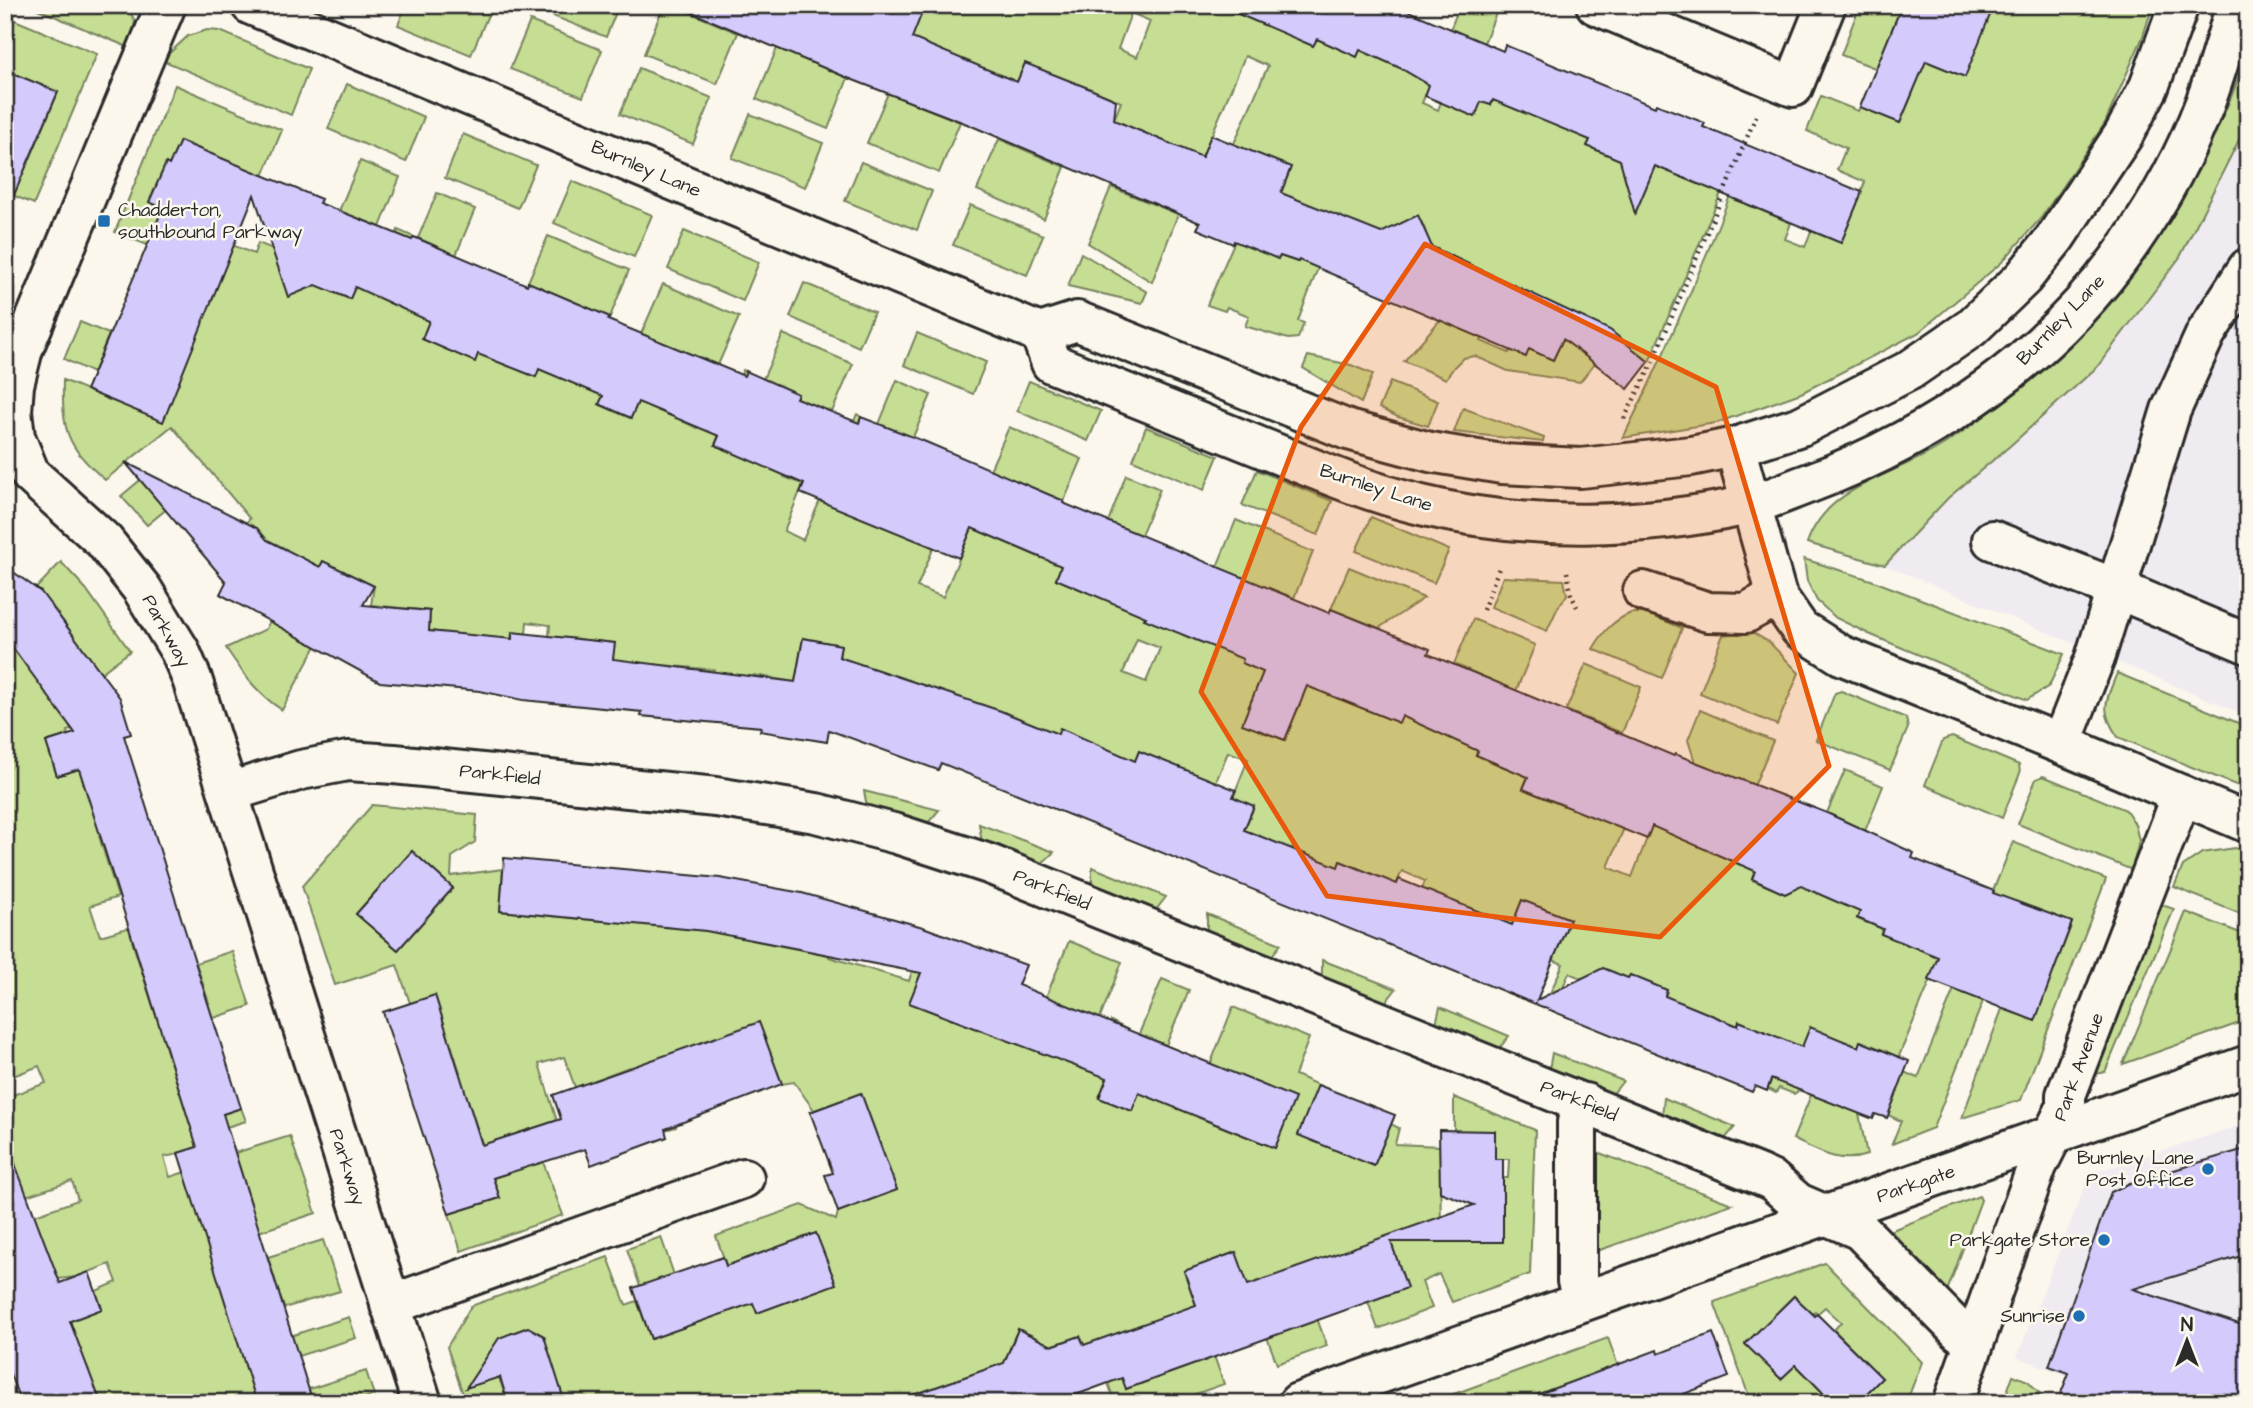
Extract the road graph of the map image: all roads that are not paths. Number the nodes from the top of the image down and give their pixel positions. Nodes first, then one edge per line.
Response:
1 (166, 5) edge
2 (251, 5) edge
3 (1596, 5) edge
4 (1826, 5) edge
5 (2179, 5) edge
6 (2236, 5) edge
7 (2248, 268) edge
8 (1040, 333) junction
9 (10, 437) edge
10 (1735, 447) junction
11 (1752, 504) junction
12 (1992, 541) dead end
13 (2118, 589) junction
14 (1643, 591) dead end
15 (1777, 596) junction
16 (2248, 644) edge
17 (2061, 744) junction
18 (229, 792) junction
19 (2182, 795) junction
20 (2248, 823) edge
21 (2248, 1065) edge
22 (1585, 1103) junction
23 (2053, 1136) junction
24 (744, 1178) dead end
25 (1828, 1216) junction
26 (1583, 1301) junction
27 (390, 1305) junction
28 (1975, 1338) junction
29 (422, 1403) edge
30 (1298, 1403) edge
31 (1952, 1403) edge

1 - 9 street, Parkway
2 - 8 street, Burnley Lane
3 - 4 street
5 - 10 street
6 - 11 street, Burnley Lane
7 - 13 street
8 - 10 street
8 - 11 street, Burnley Lane
9 - 18 street, Parkway
10 - 11 street
11 - 15 street
12 - 13 street
13 - 16 street
13 - 17 street
14 - 15 street
15 - 17 street
17 - 19 street
18 - 22 street, Parkfield
18 - 27 street, Parkway
19 - 20 street
19 - 23 street, Park Avenue
21 - 23 street, Parkgate
22 - 25 street, Parkfield
22 - 26 street
23 - 25 street, Parkgate
23 - 28 street, Park Avenue
24 - 27 street
25 - 26 street, Parkgate
25 - 28 street
26 - 30 street, Parkgate
27 - 29 street, Parkway
28 - 31 street, Park Avenue

